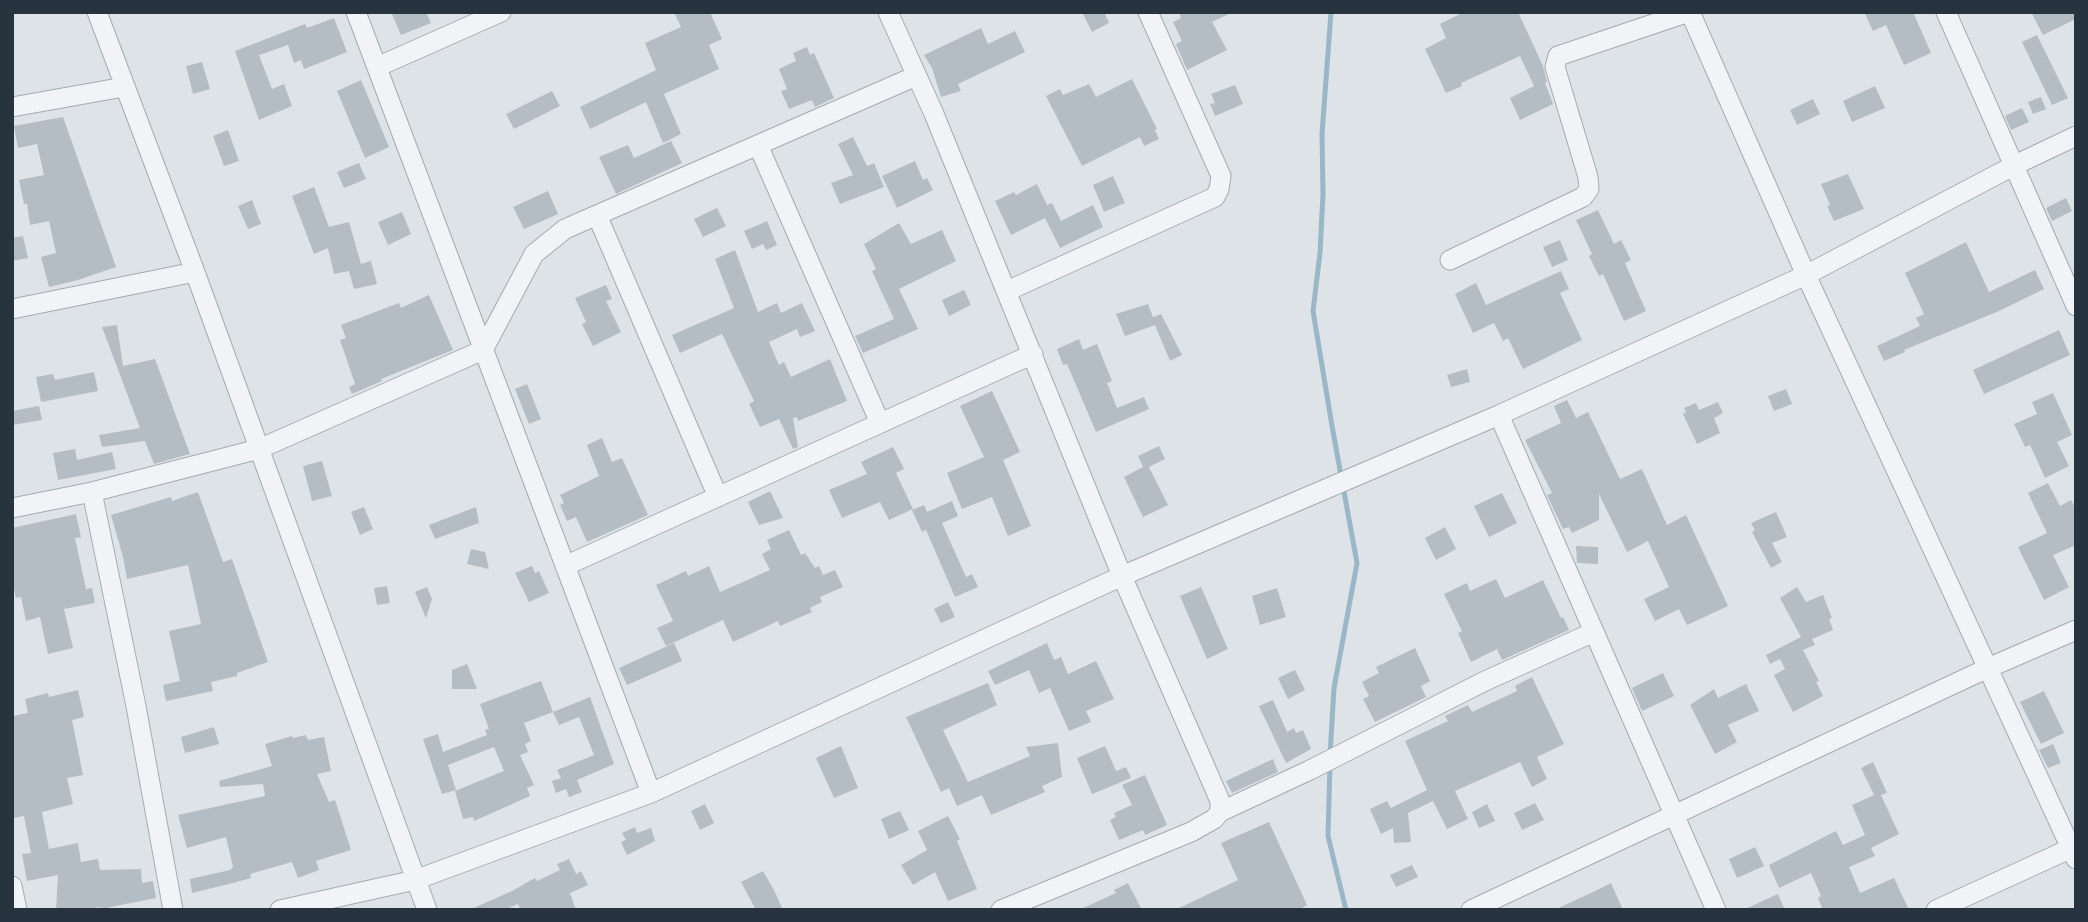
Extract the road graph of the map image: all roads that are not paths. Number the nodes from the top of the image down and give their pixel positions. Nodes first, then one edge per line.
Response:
1 (97, 12) edge
2 (356, 12) edge
3 (501, 12) edge
4 (888, 12) edge
5 (1148, 12) edge
6 (1689, 12) edge
7 (1946, 12) edge
8 (377, 67) junction
9 (915, 76) junction
10 (124, 87) junction
11 (12, 107) edge
12 (2076, 136) edge
13 (758, 145) junction
14 (2015, 165) junction
15 (597, 215) junction
16 (1450, 260) dead end
17 (195, 272) junction
18 (1806, 275) junction
19 (1007, 291) junction
20 (2076, 306) edge
21 (12, 309) edge
22 (483, 350) junction
23 (1033, 354) junction
24 (1499, 415) junction
25 (880, 423) junction
26 (259, 449) junction
27 (92, 492) junction
28 (718, 497) junction
29 (12, 508) edge
30 (565, 566) junction
31 (1122, 576) junction
32 (2076, 631) edge
33 (1594, 632) junction
34 (1988, 668) junction
35 (651, 793) junction
36 (1220, 812) junction
37 (1674, 816) junction
38 (2074, 851) edge
39 (415, 880) junction
40 (12, 886) edge
41 (1475, 909) edge
42 (17, 910) edge
43 (173, 910) edge
44 (280, 910) edge
45 (427, 910) edge
46 (1001, 910) edge
47 (1716, 910) edge
48 (1936, 910) edge

1 - 10 street
2 - 8 street
3 - 8 street
4 - 9 street
5 - 19 street
6 - 16 street
6 - 18 street
7 - 14 street
8 - 22 street
9 - 13 street
9 - 19 street
10 - 11 street
10 - 17 street
12 - 14 street
13 - 15 street
13 - 25 street
14 - 18 street
14 - 20 street
15 - 22 street
15 - 28 street
17 - 21 street
17 - 26 street
18 - 24 street
18 - 34 street
19 - 23 street
22 - 26 street
22 - 30 street
23 - 25 street
23 - 31 street
24 - 31 street
24 - 33 street
25 - 28 street
26 - 27 street
26 - 39 street
27 - 29 street
27 - 43 street
28 - 30 street
30 - 35 street
31 - 35 street
31 - 36 street
32 - 34 street
33 - 36 street
33 - 37 street
34 - 37 street
34 - 38 street
35 - 39 street
36 - 46 street
37 - 41 street
37 - 47 street
38 - 48 street
39 - 44 street
39 - 45 street
40 - 42 street

